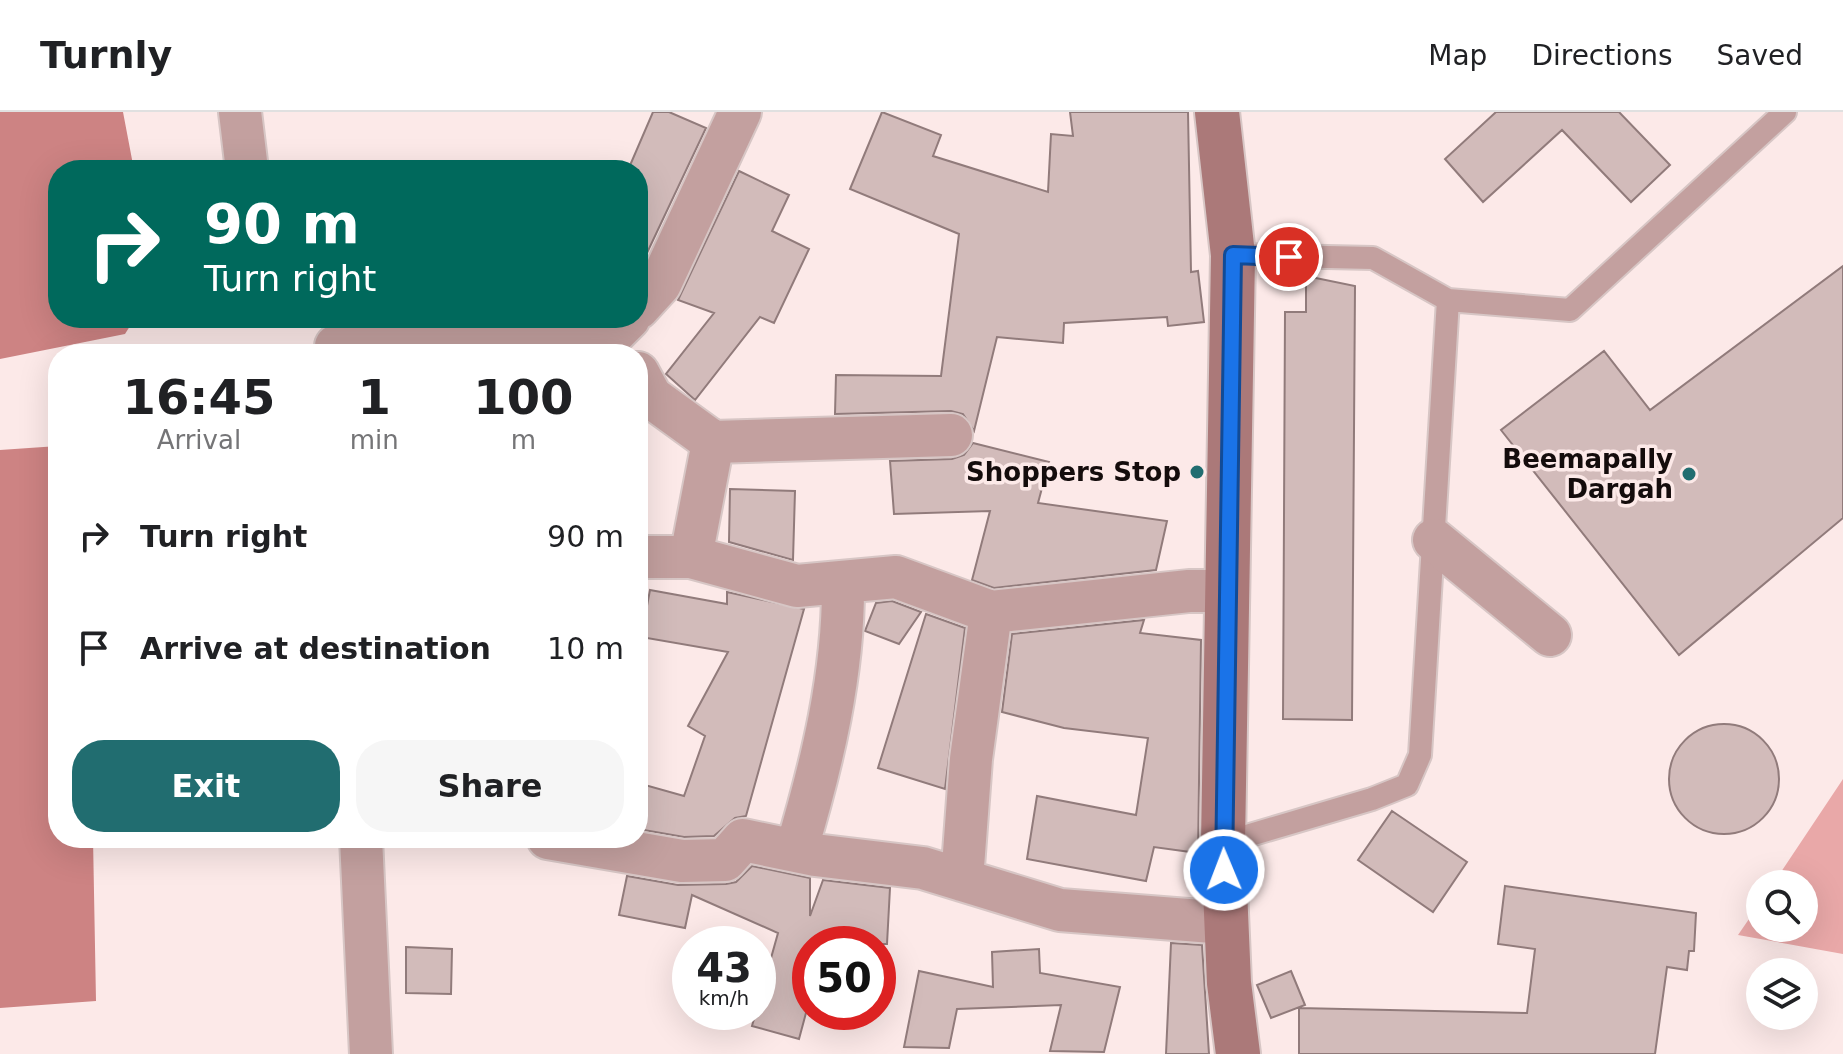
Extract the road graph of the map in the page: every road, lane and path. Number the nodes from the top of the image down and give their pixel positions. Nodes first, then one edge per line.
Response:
1 (240, 112) edge
2 (740, 112) edge
3 (1217, 112) edge
4 (1785, 112) edge
5 (246, 160) edge
6 (1233, 255) junction
7 (648, 300) edge
8 (1448, 300) junction
9 (628, 328) edge
10 (328, 339) edge
11 (648, 391) edge
12 (951, 435) dead end
13 (713, 442) junction
14 (1434, 540) junction
15 (648, 557) edge
16 (691, 557) junction
17 (843, 582) junction
18 (1227, 591) junction
19 (991, 612) junction
20 (1550, 635) dead end
21 (1223, 843) junction
22 (361, 848) edge
23 (606, 848) edge
24 (796, 851) junction
25 (962, 880) junction
26 (1226, 923) junction
27 (371, 1054) edge
28 (1238, 1054) edge

1 - 5 street
2 - 7 street
3 - 6 main road
4 - 8 lane
6 - 8 lane
6 - 18 main road
8 - 14 lane
9 - 10 street
11 - 13 street
12 - 13 street
13 - 16 street
14 - 20 street
14 - 21 lane
15 - 16 street
16 - 17 street
17 - 19 street
17 - 24 street
18 - 19 street
18 - 21 main road
19 - 25 street
21 - 26 main road
22 - 27 street
23 - 24 street
24 - 25 street
25 - 26 street
26 - 28 main road

